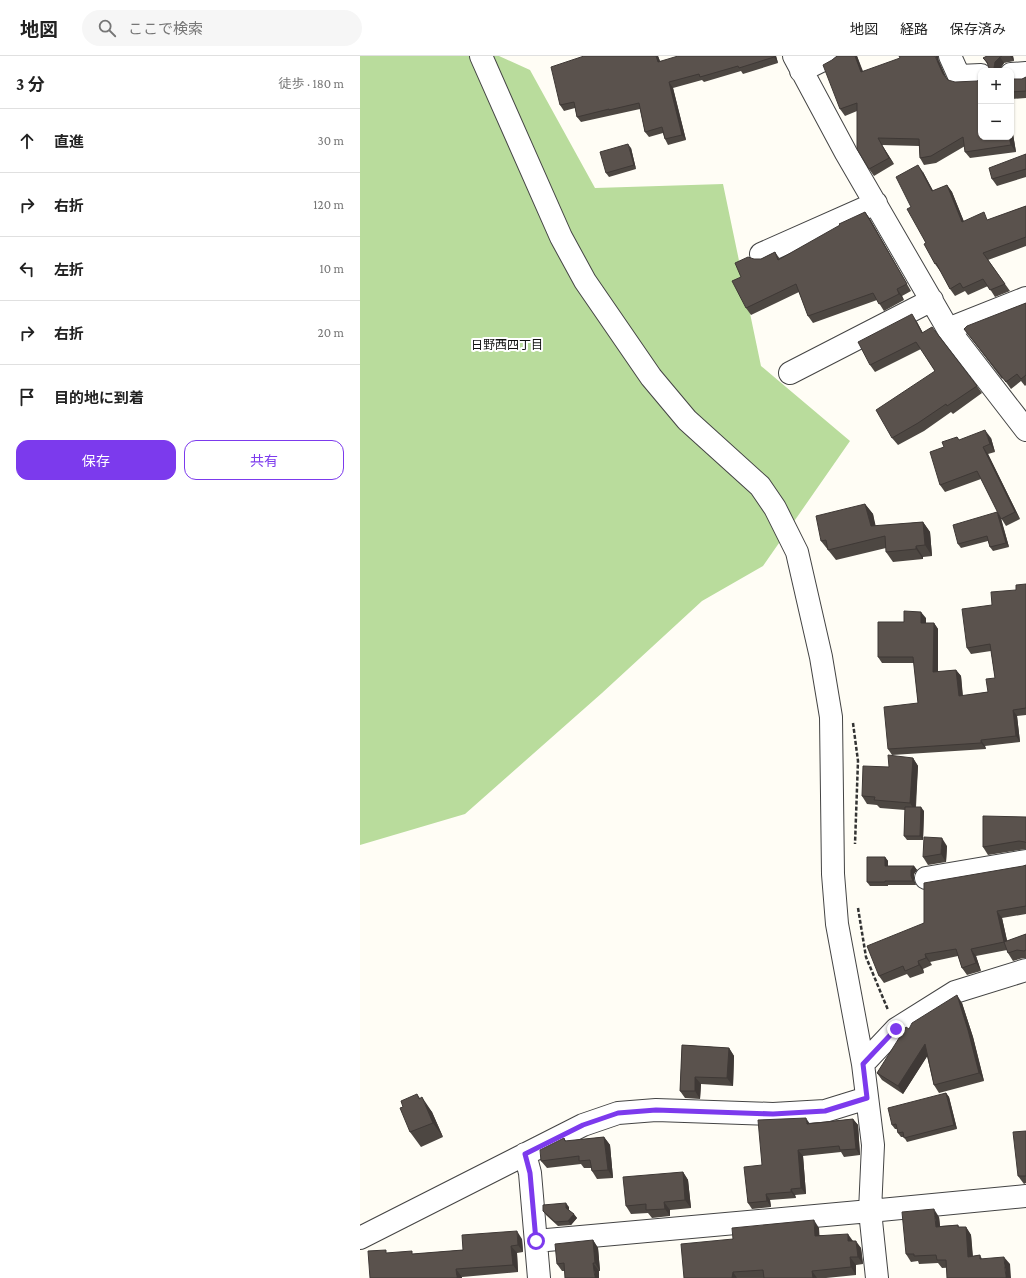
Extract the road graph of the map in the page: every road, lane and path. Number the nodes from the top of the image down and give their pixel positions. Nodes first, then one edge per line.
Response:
1 (481, 56) edge
2 (831, 56) edge
3 (950, 56) edge
4 (797, 64) edge
5 (1026, 73) edge
6 (1014, 74) edge
7 (978, 75) edge
8 (876, 203) junction
9 (761, 254) dead end
10 (1026, 298) edge
11 (932, 300) junction
12 (948, 329) junction
13 (790, 373) dead end
14 (1026, 430) edge
15 (1026, 861) edge
16 (926, 878) dead end
17 (1026, 970) edge
18 (863, 1064) junction
19 (867, 1098) junction
20 (525, 1154) junction
21 (1026, 1196) edge
22 (870, 1211) junction
23 (360, 1238) edge
24 (536, 1241) junction
25 (539, 1278) edge
26 (877, 1278) edge

1 - 18 street
2 - 4 street
3 - 7 street
4 - 8 street
5 - 6 street
8 - 9 street
8 - 11 street
10 - 12 street
11 - 12 street
11 - 13 street
12 - 14 street
15 - 16 street
17 - 18 street
18 - 19 street
19 - 20 street
19 - 22 street
20 - 23 street
20 - 24 street
21 - 22 street
22 - 24 street
22 - 26 street
24 - 25 street

